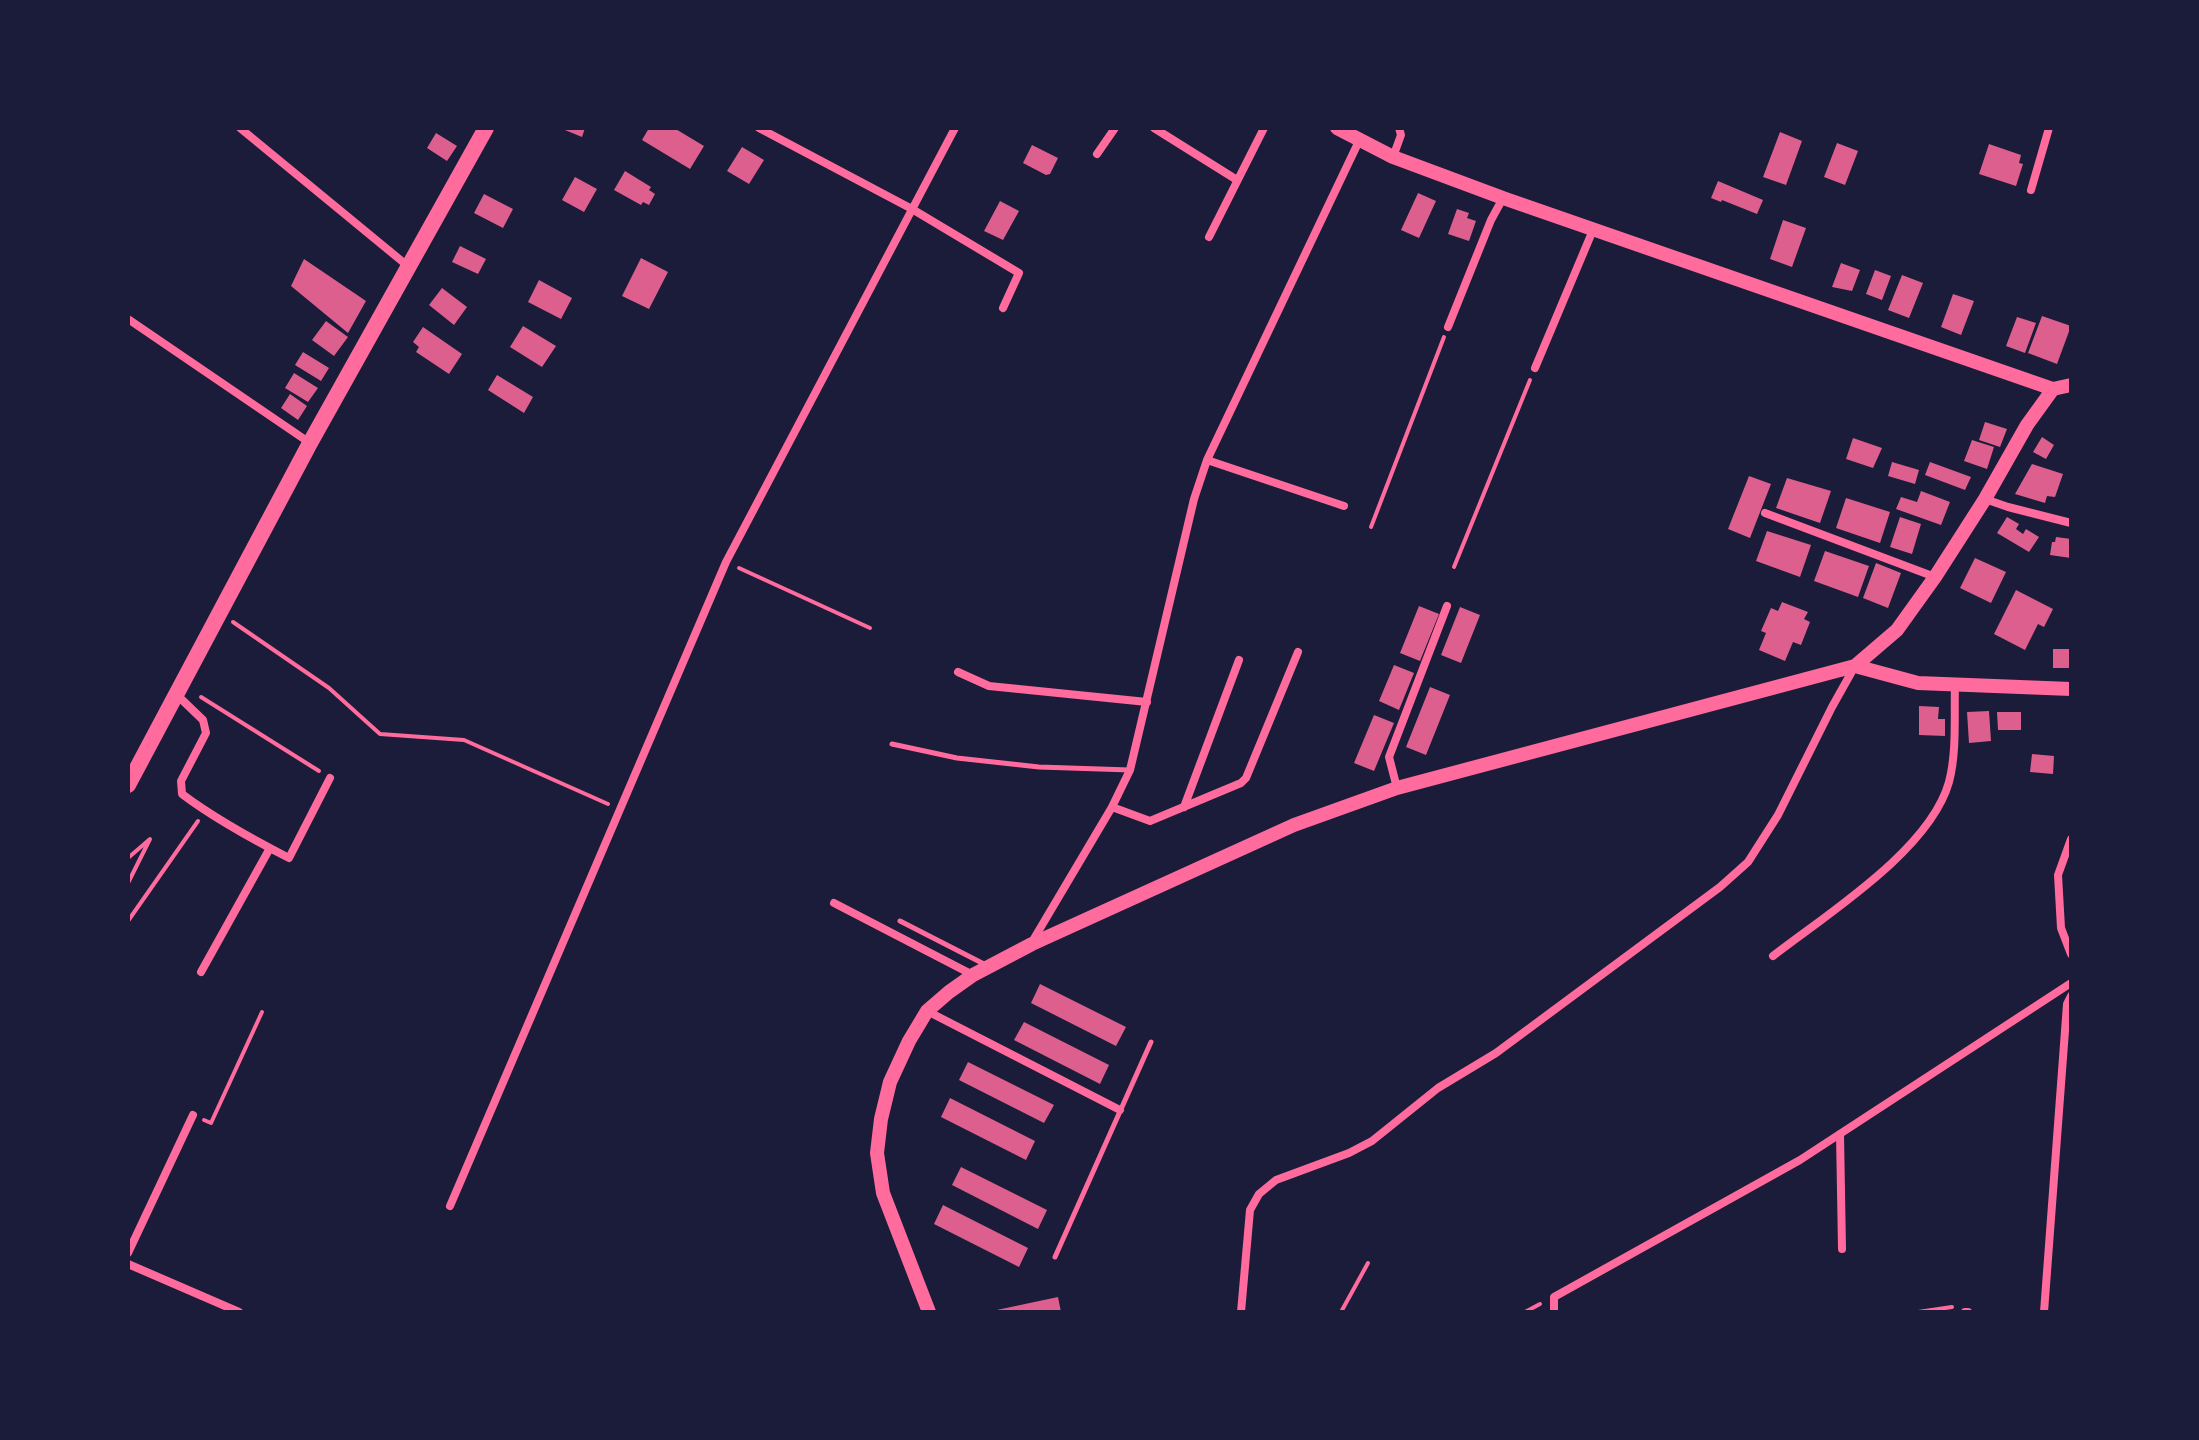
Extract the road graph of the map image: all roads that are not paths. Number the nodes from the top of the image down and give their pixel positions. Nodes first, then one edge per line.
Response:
1 (240, 128) edge
2 (486, 128) edge
3 (759, 128) edge
4 (955, 128) edge
5 (1115, 128) edge
6 (1154, 128) edge
7 (1264, 128) edge
8 (1337, 128) edge
9 (1399, 128) edge
10 (2049, 128) edge
11 (1359, 141) junction
12 (1097, 154) dead end
13 (1393, 157) junction
14 (1237, 180) junction
15 (2031, 190) dead end
16 (1503, 198) junction
17 (912, 209) junction
18 (1593, 230) junction
19 (1209, 237) dead end
20 (409, 267) junction
21 (1003, 308) dead end
22 (128, 319) edge
23 (1448, 327) road end
24 (1535, 368) road end
25 (2071, 385) edge
26 (2053, 389) junction
27 (310, 443) junction
28 (1207, 460) junction
29 (1985, 499) junction
30 (1344, 506) dead end
31 (1765, 513) dead end
32 (2071, 523) edge
33 (1935, 577) junction
34 (1447, 606) dead end
35 (1298, 652) dead end
36 (1239, 660) dead end
37 (1855, 666) junction
38 (958, 672) dead end
39 (1955, 685) junction
40 (2071, 689) edge
41 (179, 690) junction
42 (1147, 702) junction
43 (892, 744) dead end
44 (1130, 770) junction
45 (330, 778) road end
46 (128, 785) edge
47 (1397, 788) junction
48 (1112, 807) junction
49 (1184, 807) junction
50 (2071, 839) edge
51 (270, 848) junction
52 (834, 903) dead end
53 (900, 921) dead end
54 (1032, 944) junction
55 (2071, 954) edge
56 (1773, 956) dead end
57 (989, 967) junction
58 (201, 972) dead end
59 (973, 975) junction
60 (2071, 983) edge
61 (2071, 996) edge
62 (927, 1011) junction
63 (1151, 1042) dead end
64 (1120, 1110) junction
65 (193, 1115) road end
66 (1840, 1134) junction
67 (450, 1206) dead end
68 (1842, 1249) dead end
69 (128, 1253) edge
70 (1055, 1257) dead end
71 (128, 1264) edge
72 (239, 1312) edge
73 (929, 1312) edge
74 (1241, 1312) edge
75 (1554, 1312) edge
76 (2044, 1312) edge

1 - 20 street
2 - 20 main road
3 - 17 street
4 - 17 street
5 - 12 street
6 - 14 street
7 - 14 street
8 - 11 street
9 - 13 street
10 - 15 street
11 - 13 street
11 - 28 street
13 - 16 street
14 - 19 street
16 - 18 street
16 - 23 street
17 - 21 street
17 - 67 street
18 - 24 street
18 - 26 street
20 - 27 main road
22 - 27 street
25 - 26 street
26 - 29 street
27 - 41 main road
28 - 30 street
28 - 42 street
29 - 32 street
29 - 33 street
31 - 33 street
33 - 37 street
34 - 47 street
35 - 49 street
36 - 49 street
37 - 39 street
37 - 47 street
37 - 74 street
38 - 42 street
39 - 40 street
39 - 56 street
41 - 46 main road
41 - 51 street
42 - 44 street
43 - 44 lane
44 - 48 street
45 - 51 street
47 - 54 street
48 - 49 street
48 - 54 street
50 - 55 street
51 - 58 street
52 - 59 street
53 - 57 lane
54 - 57 street
57 - 59 street
59 - 62 street
60 - 66 street
61 - 76 street
62 - 64 street
62 - 73 street
63 - 64 lane
64 - 70 lane
65 - 69 street
66 - 68 street
66 - 75 street
71 - 72 street

